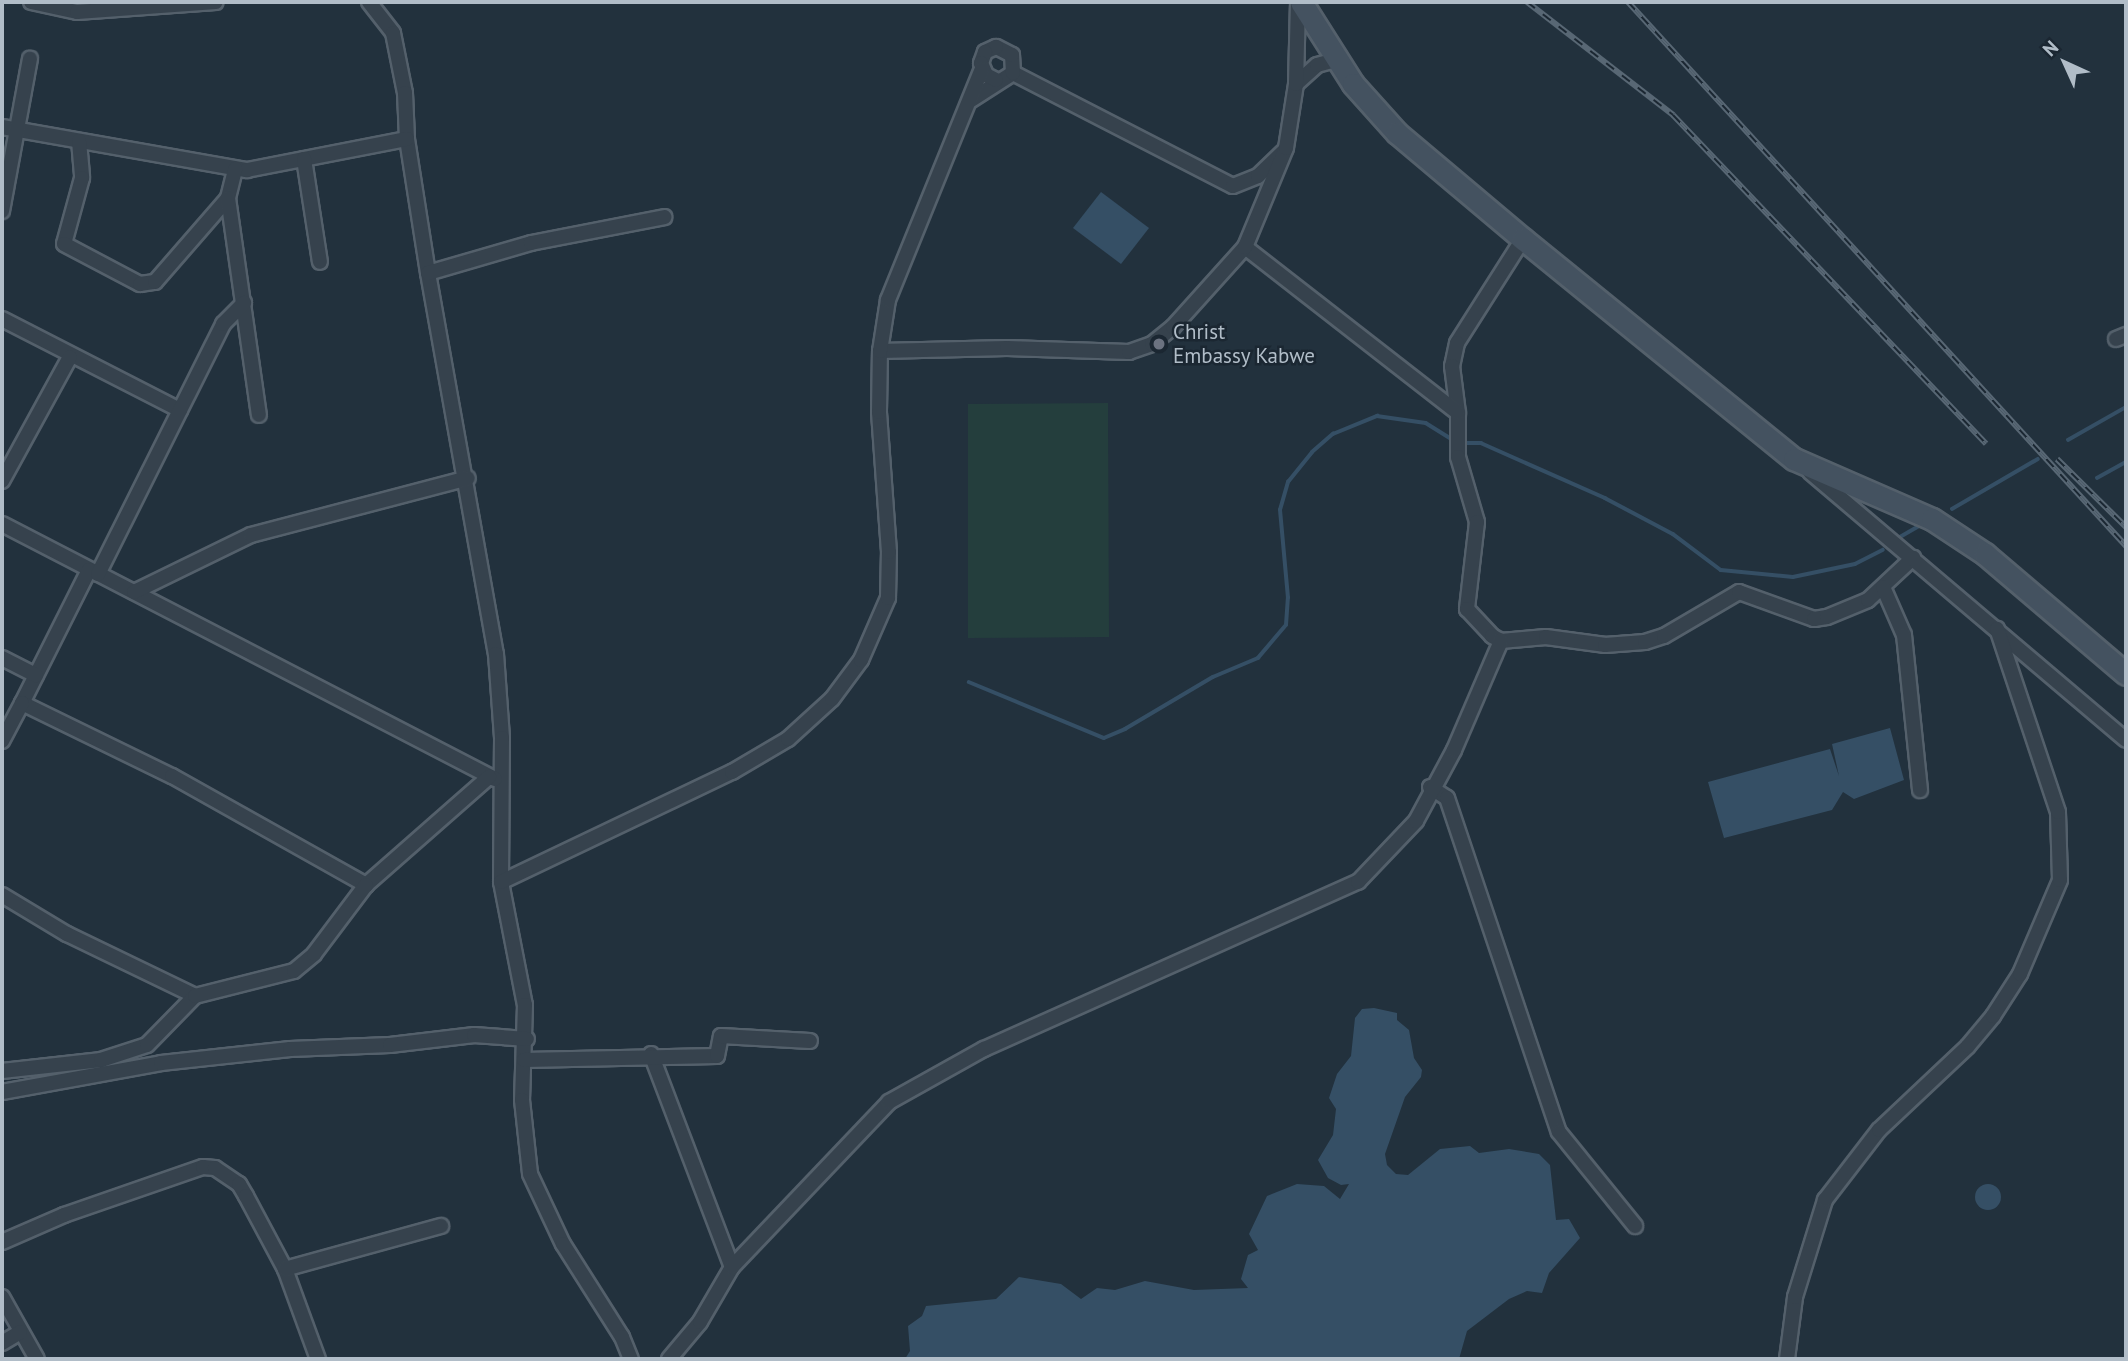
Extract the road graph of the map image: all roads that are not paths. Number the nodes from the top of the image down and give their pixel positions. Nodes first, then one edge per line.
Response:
1 (31, 2) edge
2 (216, 2) edge
3 (369, 2) edge
4 (1300, 2) edge
5 (95, 6) edge
6 (30, 59) dead end
7 (1339, 59) junction
8 (982, 69) junction
9 (1013, 73) junction
10 (996, 80) junction
11 (1296, 84) junction
12 (970, 101) junction
13 (2, 127) edge
14 (18, 130) junction
15 (407, 139) junction
16 (79, 141) junction
17 (1286, 149) junction
18 (304, 159) junction
19 (235, 169) junction
20 (228, 198) junction
21 (2, 211) edge
22 (665, 217) dead end
23 (1523, 239) junction
24 (1245, 247) junction
25 (320, 262) dead end
26 (428, 273) junction
27 (244, 303) junction
28 (2, 319) edge
29 (880, 351) junction
30 (70, 358) junction
31 (180, 410) junction
32 (259, 415) dead end
33 (1459, 420) junction
34 (1794, 459) junction
35 (468, 478) junction
36 (2, 481) edge
37 (2, 524) edge
38 (1913, 558) junction
39 (94, 572) junction
40 (1884, 587) junction
41 (134, 592) junction
42 (1997, 628) junction
43 (1501, 641) junction
44 (2, 659) edge
45 (2126, 674) edge
46 (36, 675) junction
47 (22, 703) junction
48 (2126, 740) edge
49 (2, 741) edge
50 (495, 779) junction
51 (1430, 787) junction
52 (1920, 790) dead end
53 (501, 881) junction
54 (366, 885) junction
55 (2, 895) edge
56 (195, 996) junction
57 (527, 1039) junction
58 (810, 1041) dead end
59 (651, 1054) junction
60 (524, 1060) junction
61 (2, 1071) edge
62 (2, 1092) edge
63 (441, 1226) dead end
64 (1635, 1226) dead end
65 (2, 1242) edge
66 (732, 1267) junction
67 (285, 1269) junction
68 (2, 1297) edge
69 (20, 1332) junction
70 (2, 1343) edge
71 (37, 1359) edge
72 (318, 1359) edge
73 (631, 1359) edge
74 (669, 1359) edge
75 (1787, 1359) edge

1 - 5 street
2 - 5 street
3 - 15 street
4 - 7 street
4 - 11 street
6 - 14 street
7 - 11 street
7 - 23 street
8 - 9 street
8 - 10 street
8 - 12 street
9 - 10 street
9 - 17 street
10 - 12 street
11 - 17 street
12 - 29 street
13 - 14 street
14 - 16 street
14 - 21 street
15 - 18 street
15 - 26 street
16 - 19 street
16 - 20 street
17 - 24 street
18 - 19 street
18 - 25 street
19 - 20 street
20 - 27 street
22 - 26 street
23 - 33 street
23 - 34 street
24 - 29 street
24 - 33 street
26 - 35 street
27 - 31 street
27 - 32 street
28 - 30 street
29 - 53 street
30 - 31 street
30 - 36 street
31 - 39 street
33 - 43 street
34 - 38 street
34 - 45 street
35 - 41 street
35 - 50 street
37 - 39 street
38 - 40 street
38 - 42 street
39 - 41 street
39 - 46 street
40 - 43 street
40 - 52 street
41 - 50 street
42 - 48 street
42 - 75 street
43 - 51 street
44 - 46 street
46 - 47 street
47 - 49 street
47 - 54 street
50 - 53 street
50 - 54 street
51 - 64 street
51 - 66 street
53 - 57 street
54 - 56 street
55 - 56 street
56 - 61 street
57 - 60 street
57 - 62 street
58 - 59 street
59 - 60 street
59 - 66 street
60 - 73 street
63 - 67 street
65 - 67 street
66 - 74 street
67 - 72 street
68 - 69 street
69 - 70 street
69 - 71 street

